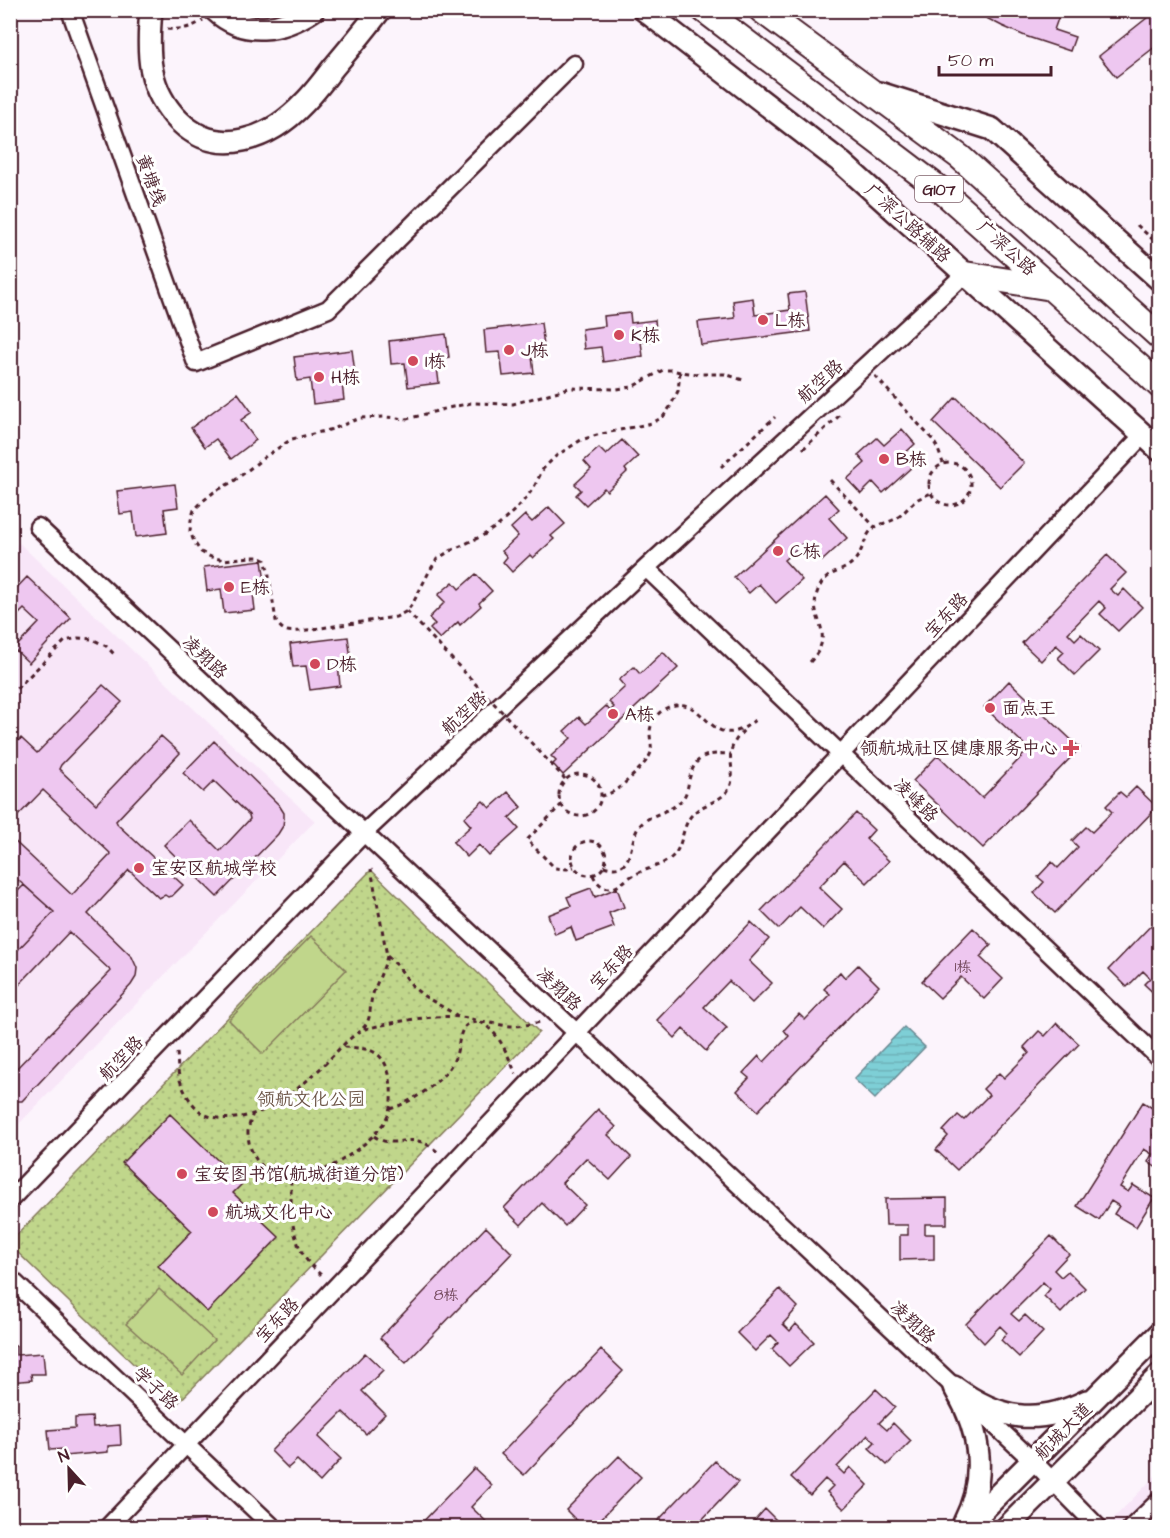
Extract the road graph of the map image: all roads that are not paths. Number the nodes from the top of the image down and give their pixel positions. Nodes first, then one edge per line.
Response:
1 (70, 10) edge
2 (150, 10) edge
3 (313, 10) edge
4 (380, 10) edge
5 (644, 10) edge
6 (704, 10) edge
7 (761, 10) edge
8 (210, 15) edge
9 (574, 64) dead end
10 (867, 89) junction
11 (964, 274) junction
12 (1160, 280) edge
13 (1052, 288) junction
14 (1160, 337) edge
15 (1160, 386) edge
16 (1144, 434) junction
17 (1160, 450) edge
18 (38, 527) dead end
19 (646, 568) junction
20 (840, 754) junction
21 (364, 833) junction
22 (577, 1032) junction
23 (1160, 1059) edge
24 (10, 1200) edge
25 (10, 1278) edge
26 (1160, 1333) edge
27 (1160, 1375) edge
28 (1107, 1386) junction
29 (954, 1387) junction
30 (187, 1444) junction
31 (1033, 1461) junction
32 (1053, 1481) junction
33 (1160, 1500) edge
34 (107, 1527) edge
35 (274, 1527) edge
36 (964, 1527) edge
37 (1006, 1527) edge
38 (1100, 1527) edge
39 (1131, 1527) edge

1 - 9 street, 黄塘线
2 - 4 main road
3 - 8 main road
5 - 11 main road, 广深公路辅路
6 - 13 highway, 广深公路 / G107
7 - 10 highway, 广深公路 / G107
10 - 12 main road
10 - 14 highway, 广深公路 / G107
11 - 13 highway
11 - 16 main road, 广深公路辅路
11 - 19 street, 航空路
13 - 15 highway, 广深公路 / G107
16 - 17 main road, 广深公路辅路
16 - 20 street, 宝东路
18 - 21 street, 凌翔路
19 - 20 street, 凌峰路
19 - 21 street, 航空路
20 - 22 street, 宝东路
20 - 23 street, 凌峰路
21 - 22 street, 凌翔路
21 - 24 street, 航空路
22 - 29 street, 凌翔路
22 - 30 street, 宝东路
25 - 30 street, 学子路
26 - 28 main road, 航城大道
27 - 32 main road, 航城大道
28 - 29 main road
28 - 31 main road, 航城大道
29 - 31 street, 凌翔路
29 - 36 main road
30 - 34 street, 宝东路
30 - 35 street, 学子路
31 - 32 street, 凌翔路
31 - 36 main road, 航城大道
32 - 37 main road, 航城大道
32 - 38 street, 凌翔路
33 - 39 street

